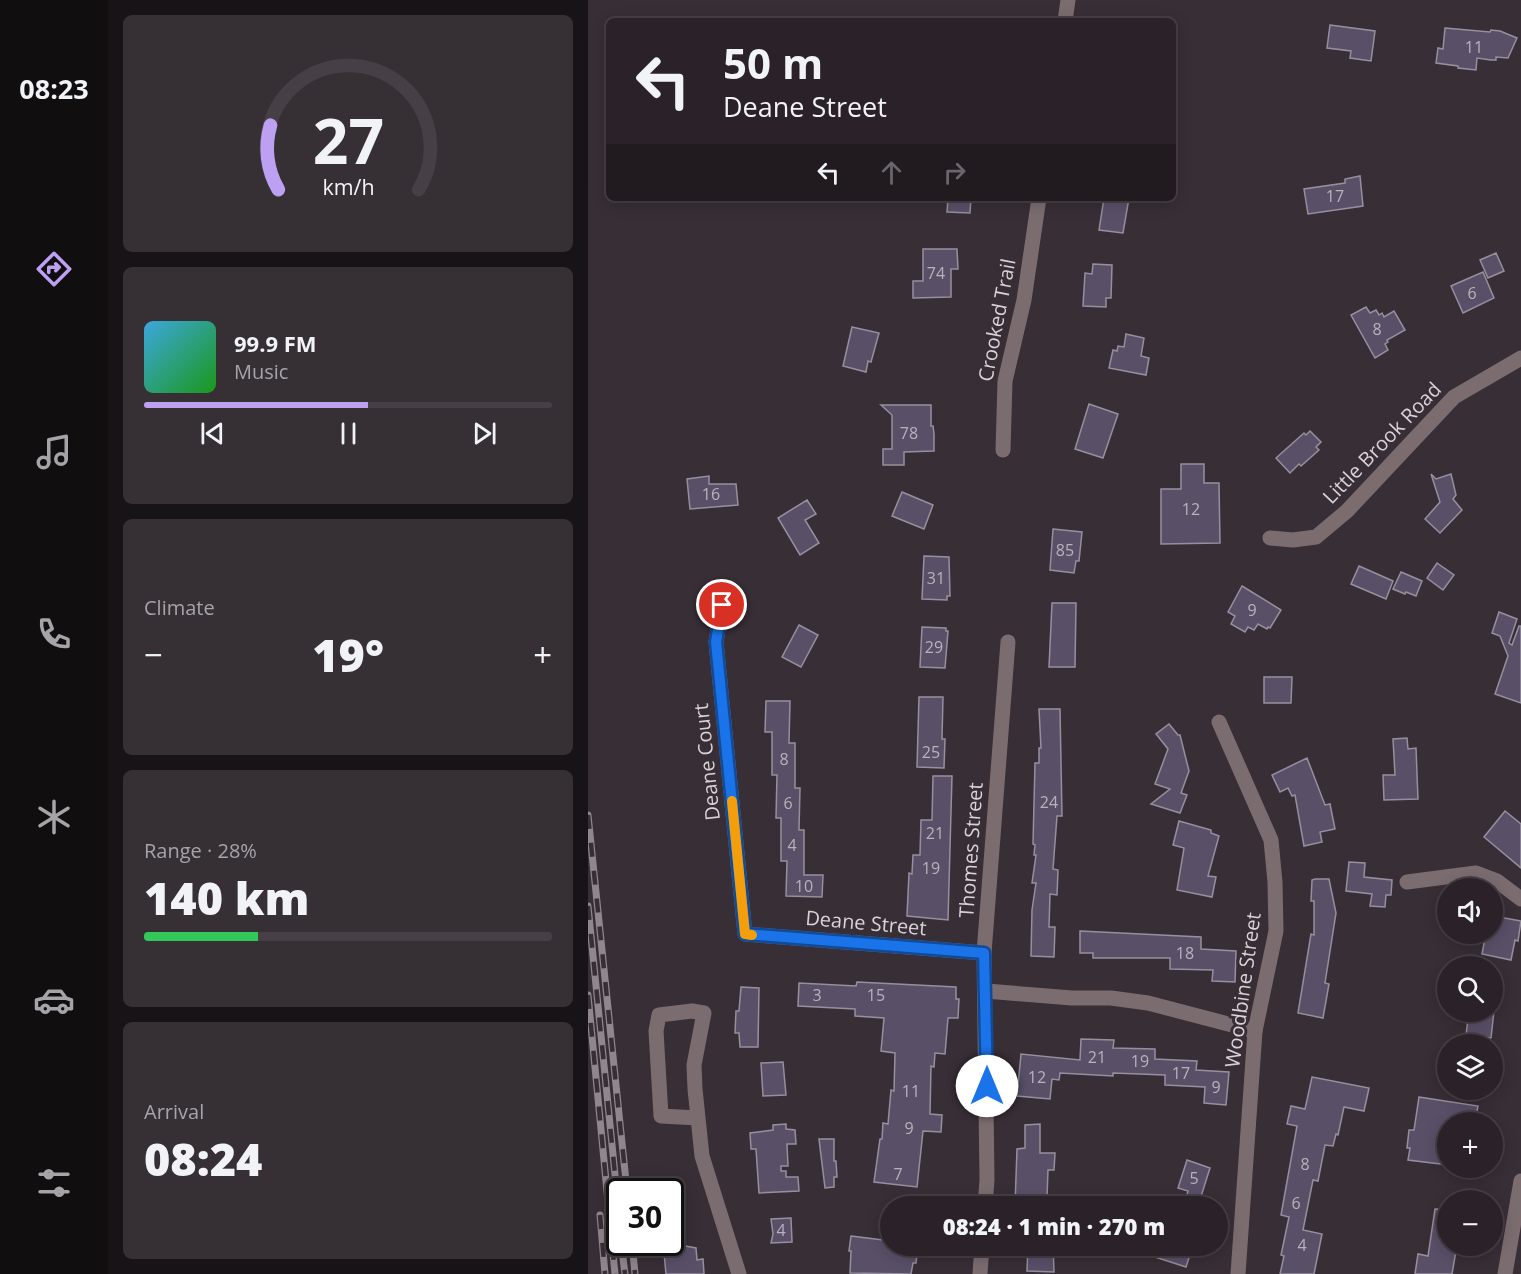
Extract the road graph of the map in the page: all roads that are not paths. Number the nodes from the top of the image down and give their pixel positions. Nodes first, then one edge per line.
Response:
1 (1068, 0) edge
2 (1065, 18) edge
3 (1039, 201) edge
4 (1521, 358) edge
5 (1003, 450) dead end
6 (1270, 538) dead end
7 (725, 587) dead end
8 (1008, 642) dead end
9 (1220, 722) dead end
10 (1407, 882) dead end
11 (1521, 899) edge
12 (745, 934) joint
13 (984, 953) junction
14 (986, 991) junction
15 (1255, 1031) junction
16 (698, 1118) junction
17 (1521, 1181) edge
18 (986, 1196) edge
19 (981, 1256) edge
20 (740, 1274) edge
21 (980, 1274) edge
22 (1238, 1274) edge
23 (1505, 1274) edge

1 - 2 street
3 - 5 street, Crooked Trail
4 - 6 street, Little Brook Road
7 - 12 street, Deane Court
8 - 13 street, Thomes Street
9 - 15 street, Woodbine Street
10 - 11 street
12 - 13 street, Deane Street
13 - 14 street, Thomes Street
14 - 15 street
14 - 18 street, Thomes Street
15 - 22 street, Woodbine Street
16 - 16 street
16 - 20 street
17 - 23 street
19 - 21 street

